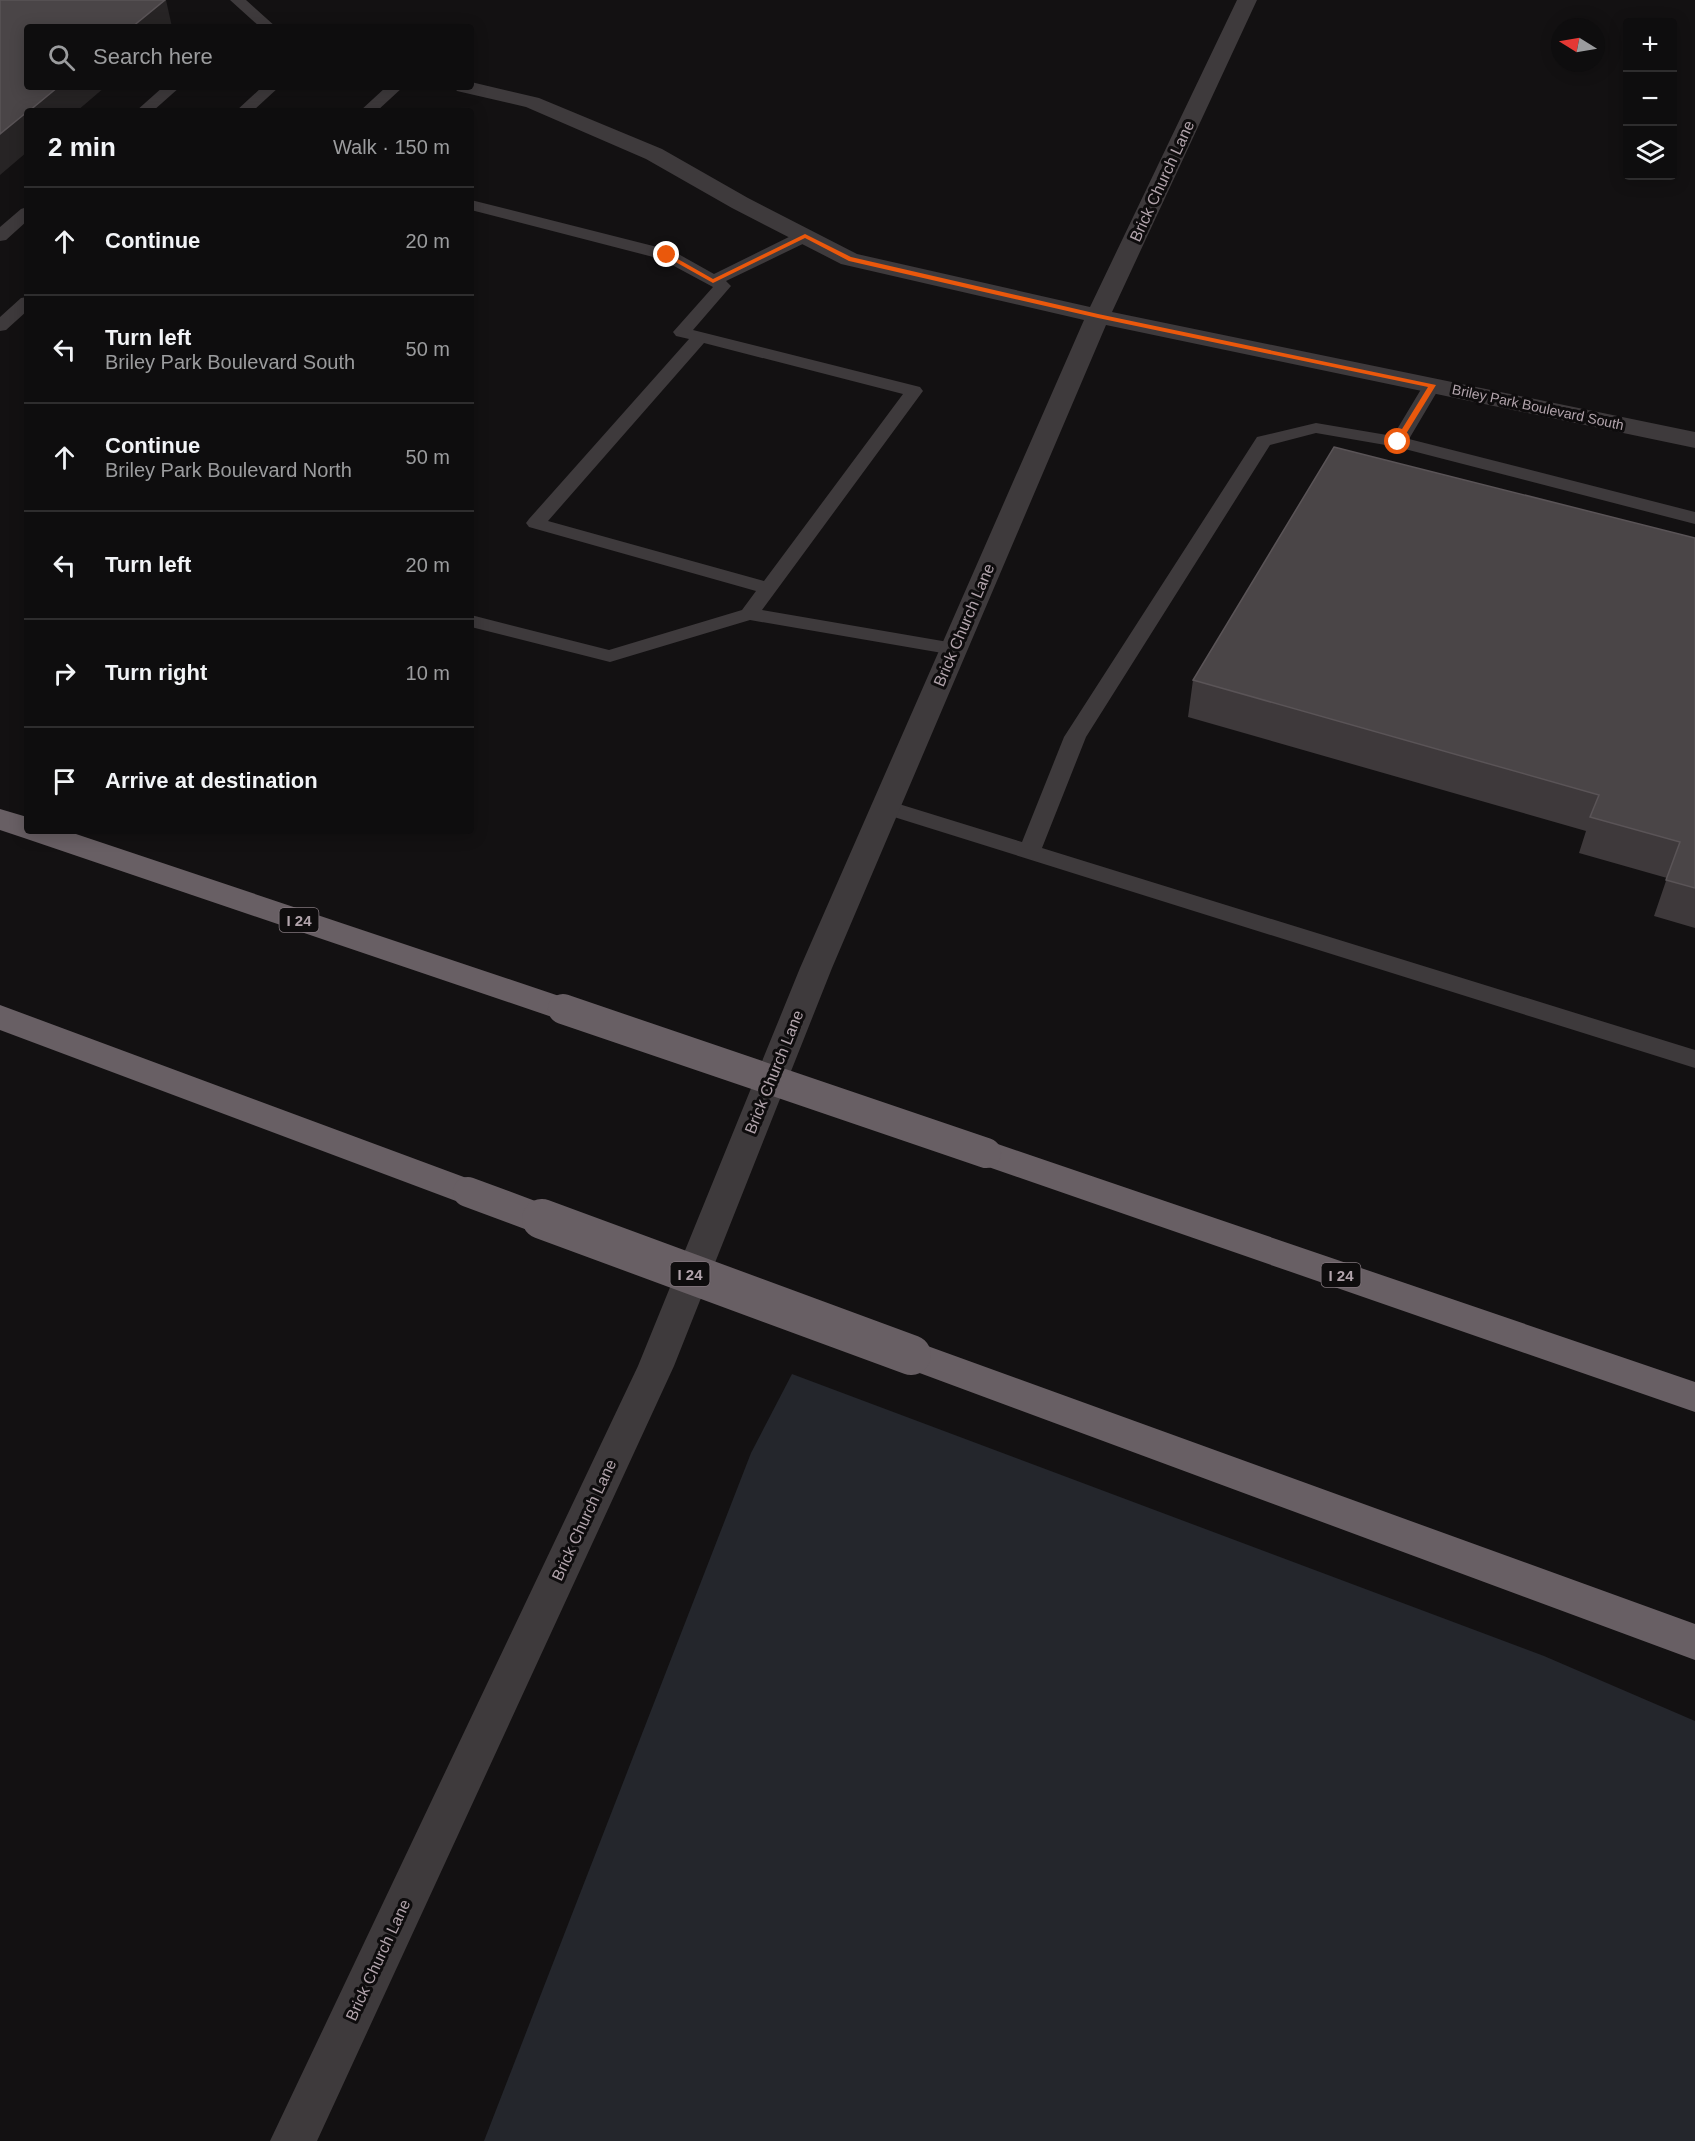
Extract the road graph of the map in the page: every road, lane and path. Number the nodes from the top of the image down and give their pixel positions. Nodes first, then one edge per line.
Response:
1 (237, 0) edge
2 (1247, 0) edge
3 (265, 24) edge
4 (474, 89) edge
5 (168, 90) edge
6 (268, 90) edge
7 (392, 90) edge
8 (148, 108) edge
9 (246, 108) edge
10 (371, 108) edge
11 (474, 206) edge
12 (24, 215) edge
13 (0, 236) edge
14 (805, 236) junction
15 (713, 281) junction
16 (24, 305) edge
17 (1098, 316) junction
18 (0, 326) edge
19 (700, 336) junction
20 (1432, 385) junction
21 (1695, 440) edge
22 (1398, 442) junction
23 (1695, 518) edge
24 (768, 588) junction
25 (749, 614) junction
26 (474, 622) edge
27 (954, 649) junction
28 (886, 807) junction
29 (0, 819) edge
30 (24, 827) edge
31 (44, 834) edge
32 (1029, 852) junction
33 (0, 1017) edge
34 (1695, 1059) edge
35 (1695, 1397) edge
36 (1695, 1642) edge
37 (293, 2141) edge

1 - 3 lane
2 - 17 street, Brick Church Lane
4 - 14 street, Briley Park Boulevard South
5 - 8 lane
6 - 9 lane
7 - 10 lane
11 - 15 lane
12 - 13 lane
14 - 15 lane
14 - 17 street, Briley Park Boulevard South
15 - 19 lane
16 - 18 lane
17 - 20 street, Briley Park Boulevard South
17 - 27 street, Brick Church Lane
19 - 24 lane
19 - 24 lane
20 - 21 street, Briley Park Boulevard South
20 - 22 lane
22 - 23 lane
22 - 32 lane
24 - 25 lane
25 - 26 lane
25 - 27 lane
27 - 28 street, Brick Church Lane
28 - 32 lane
28 - 37 street, Brick Church Lane
29 - 30 highway
31 - 35 highway, I 24, bridge
32 - 34 lane
33 - 36 highway, I 24, bridge

